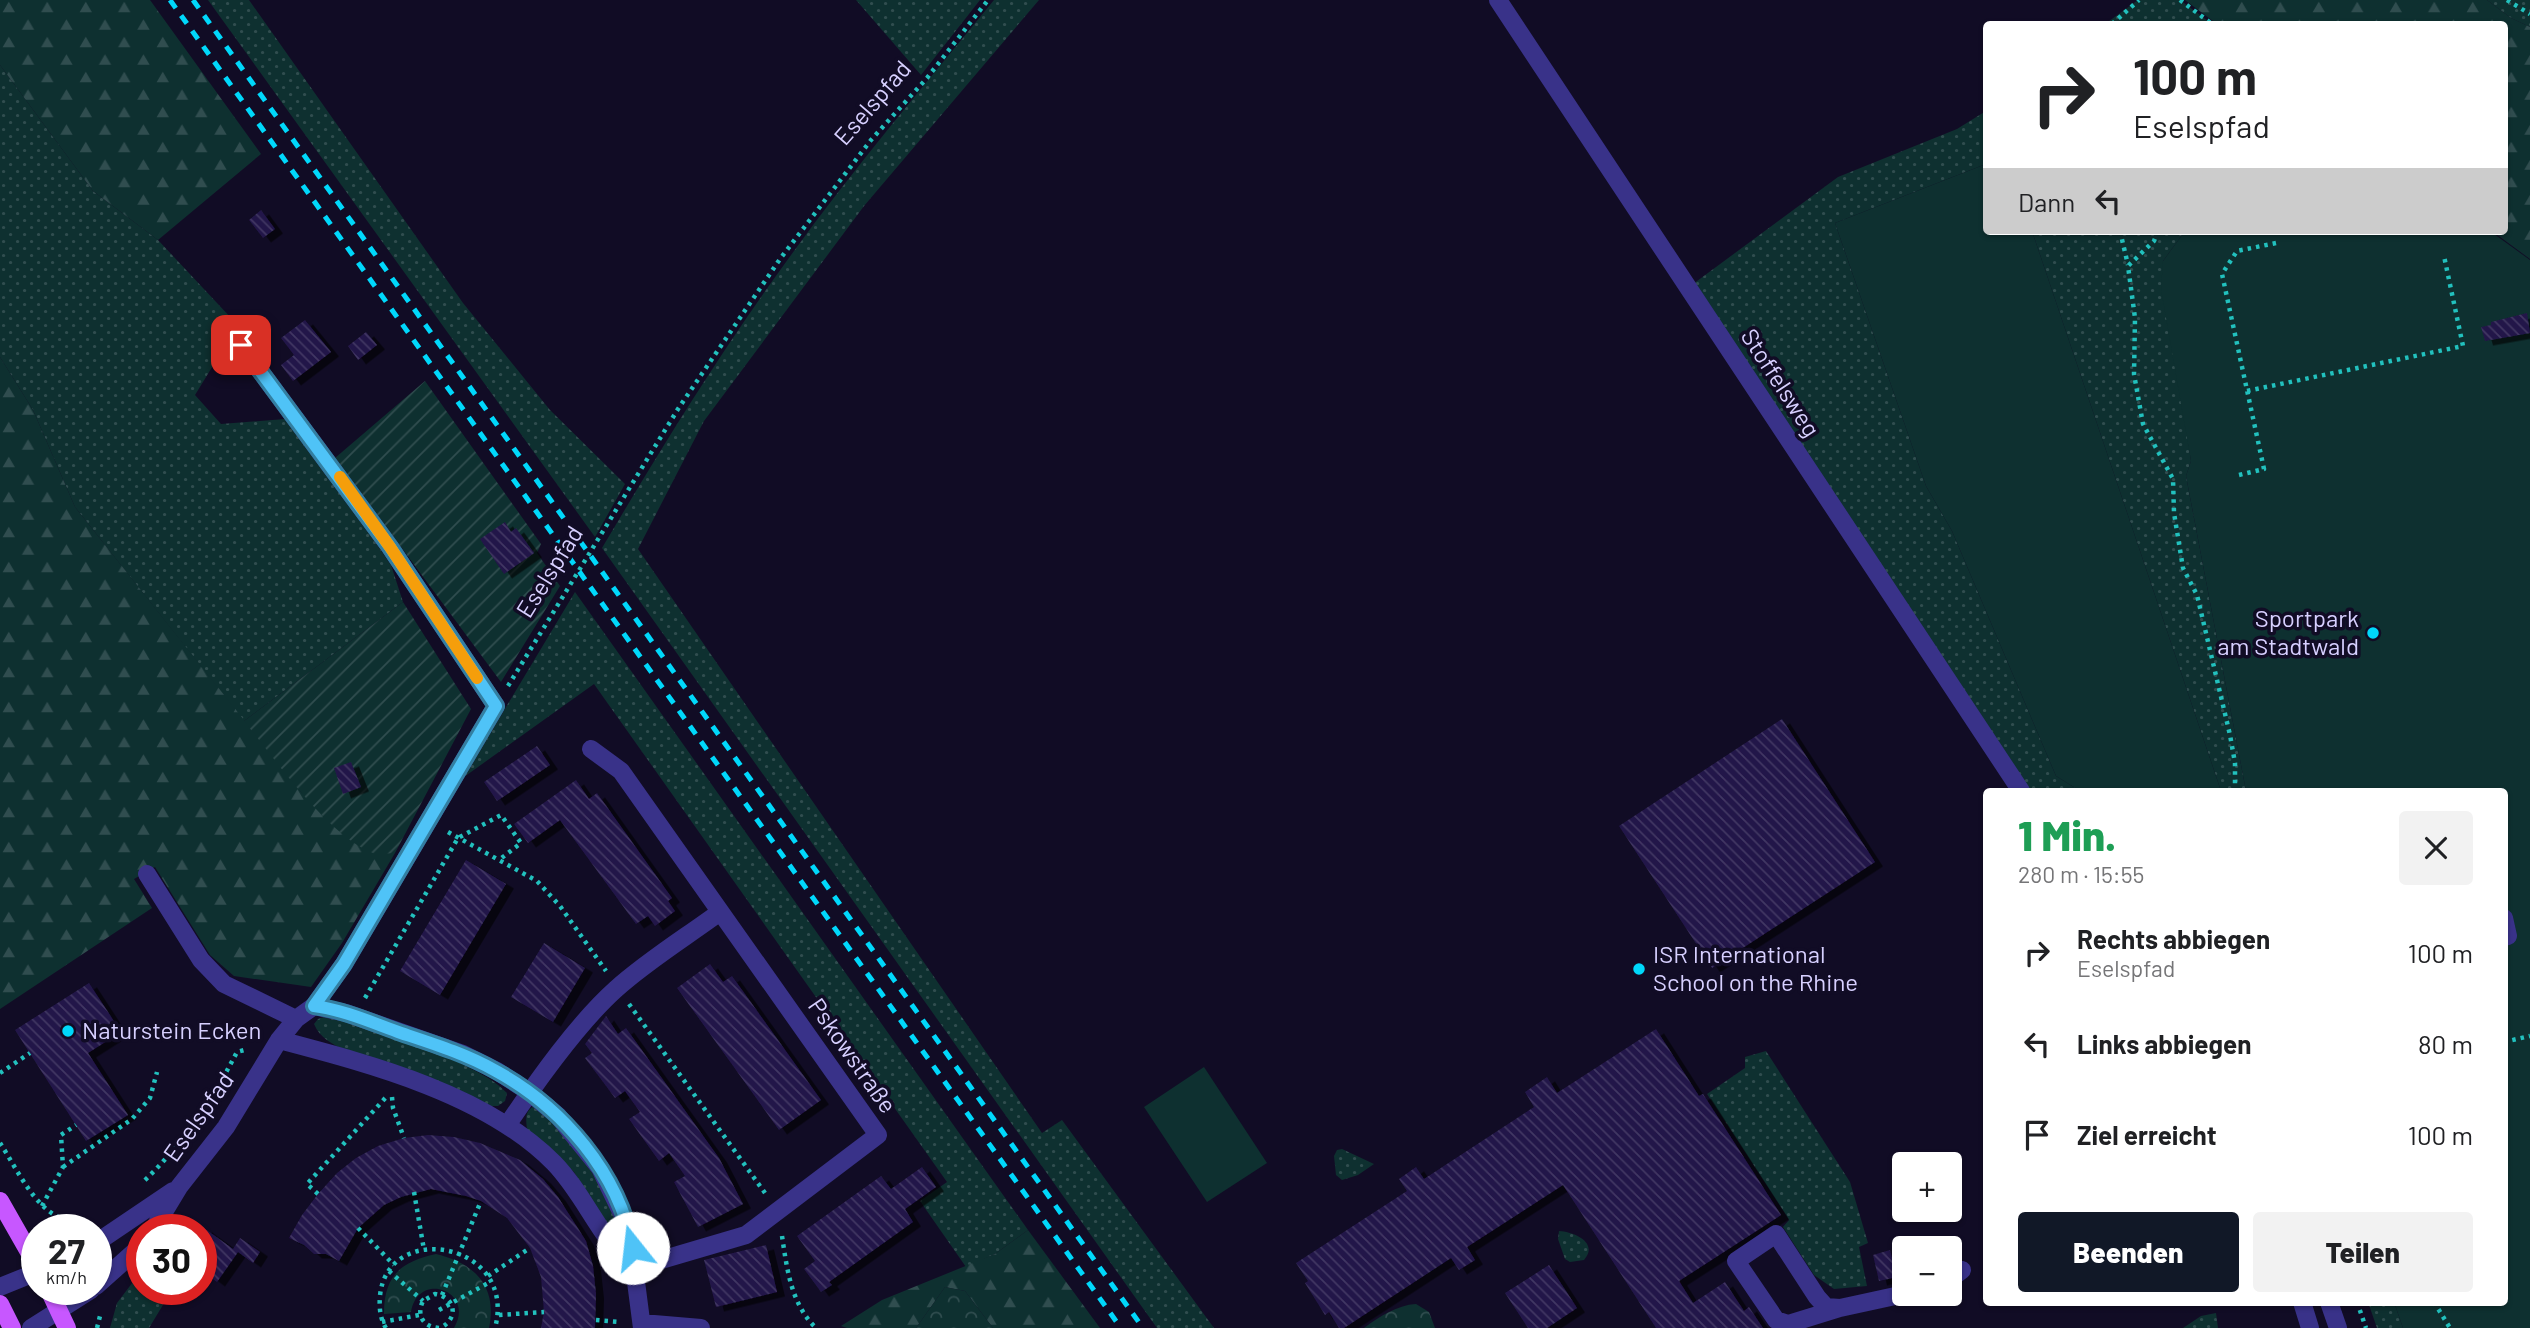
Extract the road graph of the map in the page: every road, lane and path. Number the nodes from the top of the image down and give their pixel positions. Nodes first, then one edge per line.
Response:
1 (988, 0) edge
2 (1499, 0) edge
3 (2139, 0) edge
4 (2180, 0) edge
5 (2507, 0) edge
6 (2530, 14) edge
7 (2115, 21) edge
8 (2208, 21) edge
9 (2121, 235) edge
10 (2156, 235) edge
11 (2276, 243) dead end
12 (2444, 256) dead end
13 (2128, 266) junction
14 (241, 345) dead end
15 (2247, 391) junction
16 (2239, 475) dead end
17 (496, 706) junction
18 (591, 749) dead end
19 (2019, 788) edge
20 (2235, 788) edge
21 (498, 860) dead end
22 (147, 874) dead end
23 (720, 912) junction
24 (314, 1006) junction
25 (346, 1013) junction
26 (296, 1019) junction
27 (2530, 1036) edge
28 (279, 1040) junction
29 (2508, 1041) edge
30 (30, 1053) dead end
31 (157, 1072) dead end
32 (0, 1073) edge
33 (529, 1092) junction
34 (508, 1124) junction
35 (76, 1125) dead end
36 (404, 1138) dead end
37 (0, 1143) edge
38 (63, 1167) junction
39 (137, 1187) dead end
40 (179, 1187) junction
41 (414, 1192) dead end
42 (318, 1194) dead end
43 (0, 1201) edge
44 (481, 1201) dead end
45 (42, 1206) junction
46 (778, 1211) junction
47 (52, 1214) edge
48 (163, 1214) edge
49 (358, 1228) dead end
50 (112, 1232) edge
51 (21, 1238) edge
52 (530, 1248) dead end
53 (424, 1250) junction
54 (460, 1252) junction
55 (126, 1259) edge
56 (394, 1265) junction
57 (634, 1268) junction
58 (389, 1271) junction
59 (112, 1272) edge
60 (21, 1278) edge
61 (489, 1279) junction
62 (0, 1287) edge
63 (442, 1295) junction
64 (1892, 1297) edge
65 (423, 1301) junction
66 (451, 1303) junction
67 (0, 1304) edge
68 (56, 1305) edge
69 (68, 1305) edge
70 (2303, 1306) edge
71 (2330, 1306) edge
72 (2358, 1306) edge
73 (2436, 1306) edge
74 (1840, 1308) junction
75 (439, 1310) dead end
76 (59, 1311) junction
77 (544, 1312) dead end
78 (420, 1315) junction
79 (499, 1315) junction
80 (382, 1322) junction
81 (449, 1326) edge
82 (642, 1326) edge
83 (1788, 1326) edge
84 (12, 1328) edge
85 (31, 1328) edge
86 (67, 1328) edge
87 (386, 1328) edge
88 (432, 1328) edge
89 (439, 1328) edge
90 (495, 1328) edge
91 (701, 1328) edge
92 (816, 1328) edge
93 (2311, 1328) edge
94 (2338, 1328) edge
95 (2366, 1328) edge
96 (2450, 1328) edge

1 - 17 path, Eselspfad
2 - 19 street, Stoffelsweg
3 - 7 path
4 - 8 path
5 - 6 path
9 - 13 path
10 - 13 path
11 - 15 path
12 - 15 path
13 - 20 path
14 - 17 street
15 - 16 path
17 - 24 street, Eselspfad
18 - 23 street, Pskowstraße
21 - 25 path
22 - 26 street
23 - 33 street
23 - 46 street, Pskowstraße
24 - 25 street
24 - 26 street, Eselspfad
25 - 33 street
26 - 28 street, Eselspfad
27 - 29 path
28 - 34 street
28 - 39 path
28 - 40 street, Eselspfad
30 - 32 path
31 - 38 path
33 - 34 street
33 - 57 street
34 - 57 street
35 - 38 path
36 - 42 path
37 - 45 path
38 - 45 path
40 - 48 street, Eselspfad
40 - 50 street, Eselspfad
41 - 53 path
43 - 51 main road
44 - 54 path
45 - 47 path
46 - 57 street, Pskowstraße
46 - 92 path
49 - 56 path
52 - 61 path
53 - 54 path
53 - 56 path
54 - 61 path
54 - 63 path
55 - 59 street
56 - 58 path
57 - 82 street
58 - 65 path
58 - 80 path
60 - 62 street
61 - 66 path
61 - 79 path
63 - 65 path
63 - 66 path
64 - 74 street
65 - 78 path
66 - 75 path
66 - 81 path
67 - 84 main road
68 - 76 main road
69 - 76 street
70 - 93 street
71 - 94 street
72 - 95 path
73 - 96 path
74 - 83 street
74 - 83 street
76 - 85 street
76 - 86 main road
77 - 79 path
78 - 80 path
78 - 88 path
79 - 90 path
80 - 87 path
81 - 89 path
82 - 91 street
88 - 89 path

